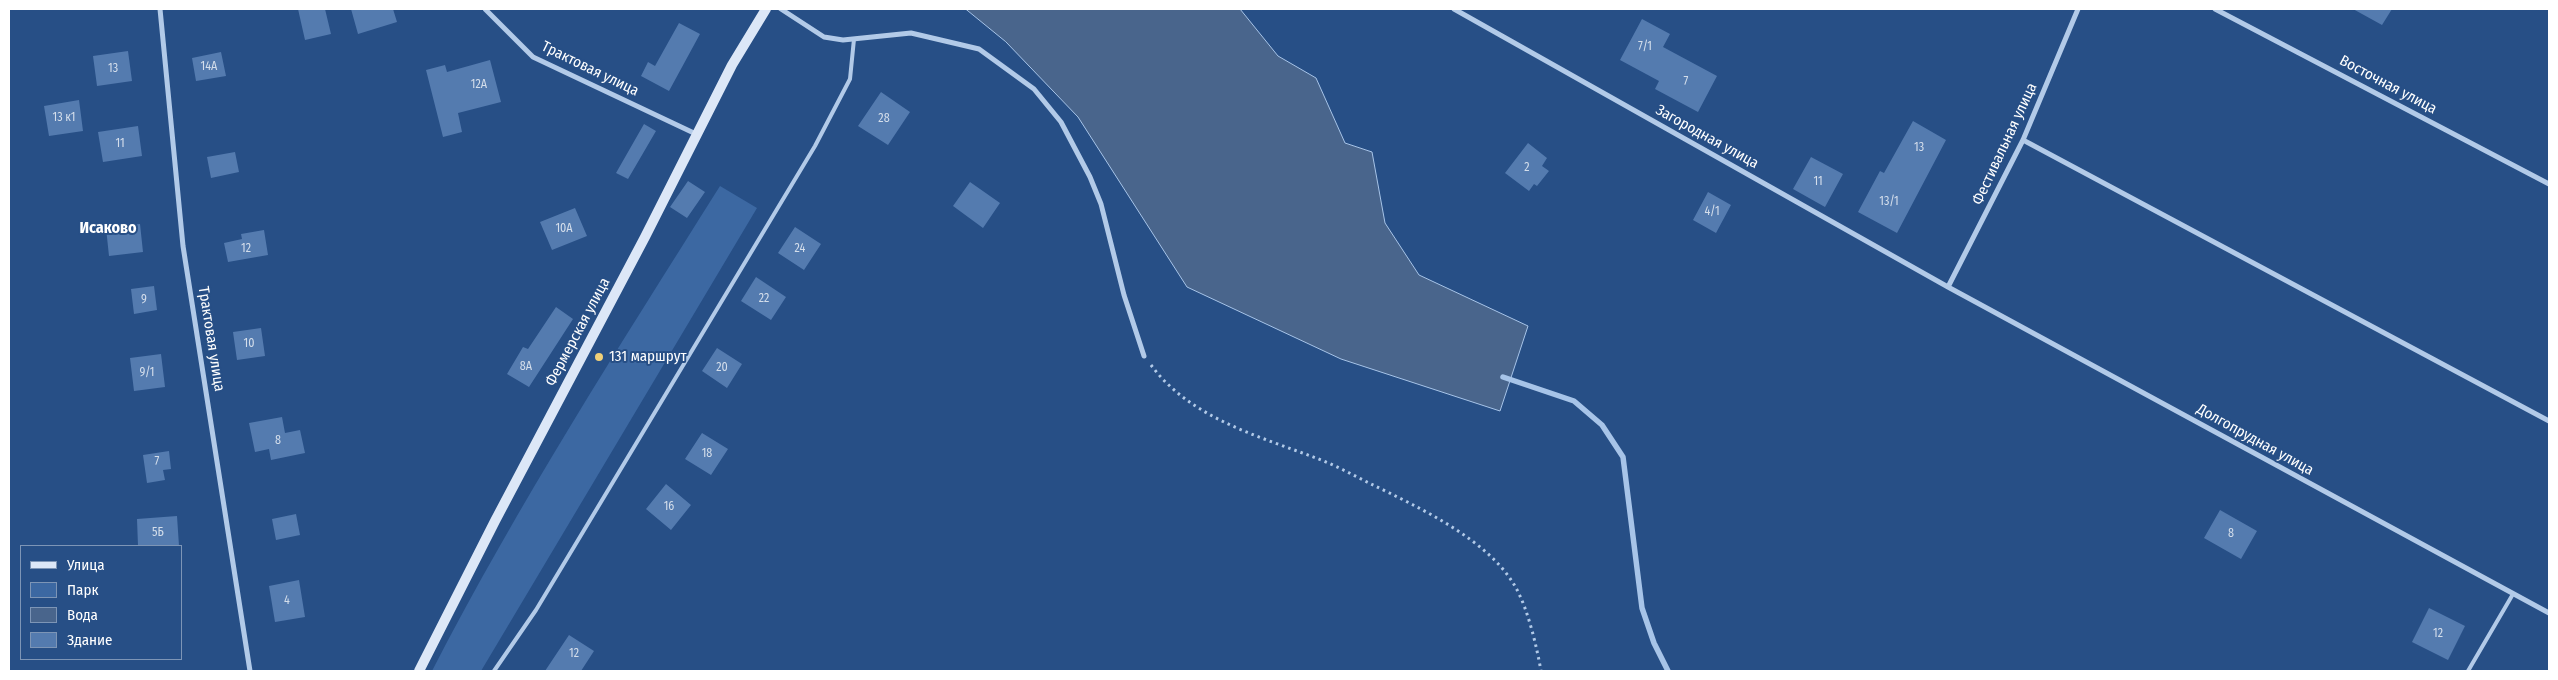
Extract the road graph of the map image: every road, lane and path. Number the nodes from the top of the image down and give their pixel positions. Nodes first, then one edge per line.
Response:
1 (160, 9) edge
2 (485, 9) edge
3 (766, 9) edge
4 (781, 9) edge
5 (1454, 9) edge
6 (2078, 9) edge
7 (2214, 9) edge
8 (854, 39) junction
9 (696, 134) junction
10 (2023, 140) junction
11 (2549, 184) edge
12 (1948, 287) junction
13 (1144, 356) joint
14 (2549, 421) edge
15 (2513, 594) junction
16 (2549, 613) edge
17 (250, 671) edge
18 (420, 671) edge
19 (494, 671) edge
20 (1541, 671) edge
21 (2468, 671) edge

1 - 17 street, Трактовая улица
2 - 9 street, Трактовая улица
3 - 9 street, Фермерская улица
4 - 8 street
5 - 12 street, Загородная улица
6 - 10 street, Фестивальная улица
7 - 11 street, Восточная улица
8 - 13 street
8 - 19 lane
9 - 18 street, Фермерская улица
10 - 12 street, Фестивальная улица
10 - 14 street
12 - 15 street, Долгопрудная улица
13 - 20 path
15 - 16 street, Долгопрудная улица
15 - 21 lane

